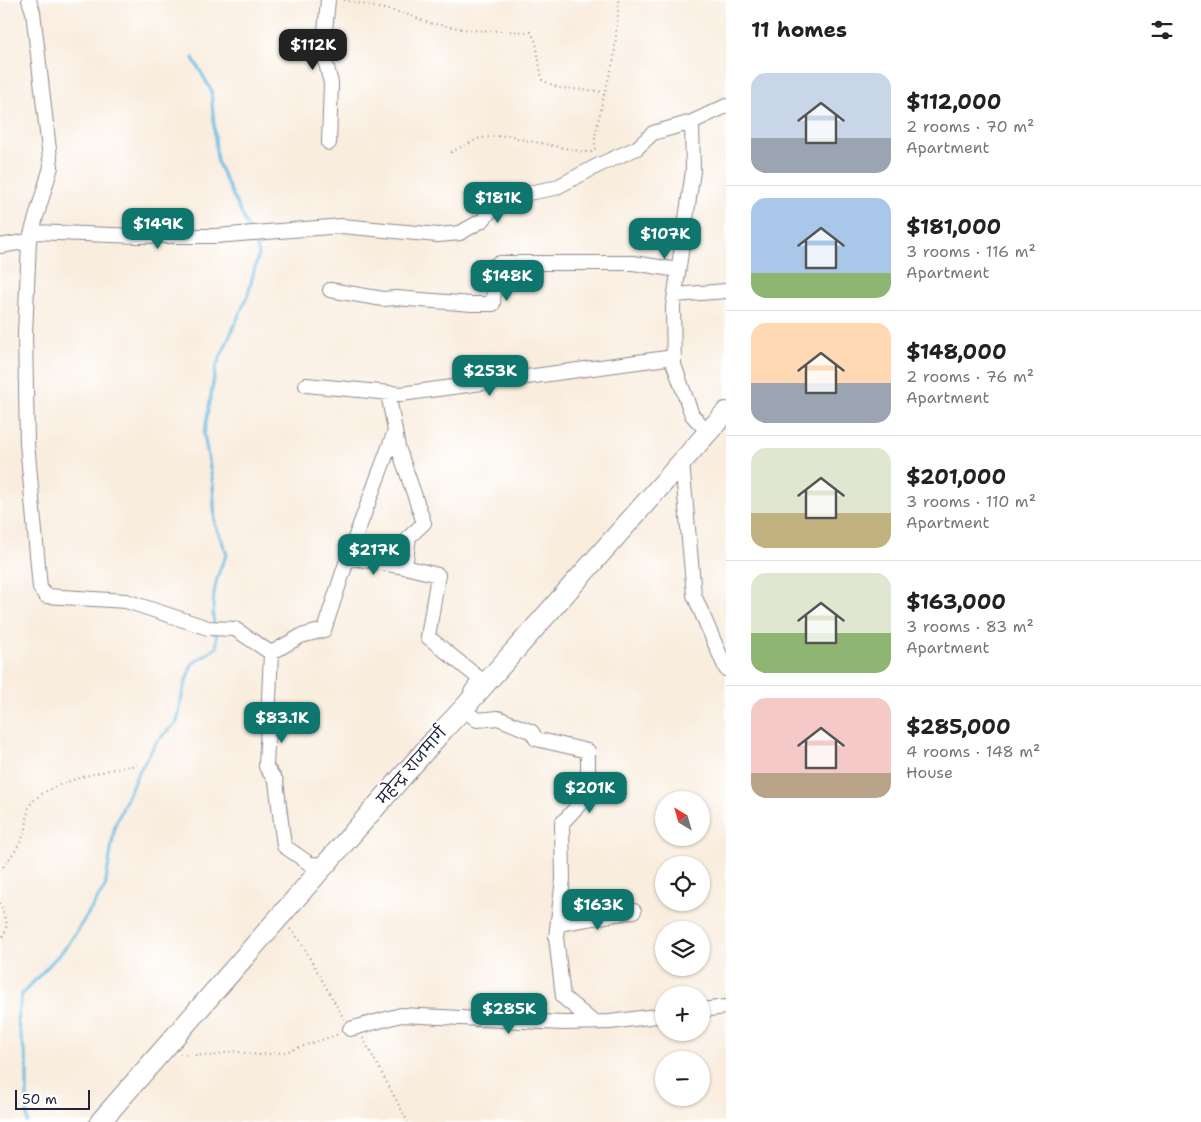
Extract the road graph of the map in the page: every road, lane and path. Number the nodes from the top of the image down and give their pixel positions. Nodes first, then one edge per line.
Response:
1 (29, 0) edge
2 (328, 0) edge
3 (344, 0) edge
4 (618, 0) edge
5 (604, 95) junction
6 (726, 106) edge
7 (692, 122) junction
8 (329, 143) dead end
9 (451, 152) dead end
10 (597, 158) junction
11 (30, 236) junction
12 (0, 246) edge
13 (678, 270) junction
14 (330, 290) dead end
15 (726, 291) edge
16 (675, 295) junction
17 (674, 357) junction
18 (306, 385) dead end
19 (388, 394) junction
20 (726, 412) edge
21 (395, 431) junction
22 (708, 432) junction
23 (682, 462) junction
24 (348, 557) junction
25 (405, 567) junction
26 (271, 653) junction
27 (726, 669) edge
28 (463, 709) junction
29 (444, 729) junction
30 (137, 766) dead end
31 (326, 865) junction
32 (0, 871) edge
33 (0, 903) edge
34 (634, 911) dead end
35 (558, 924) junction
36 (0, 936) edge
37 (726, 1007) edge
38 (710, 1009) edge
39 (655, 1016) edge
40 (593, 1022) junction
41 (350, 1029) joint
42 (161, 1053) junction
43 (100, 1122) edge

1 - 11 street
2 - 8 street
3 - 5 path
4 - 5 path
5 - 10 path
6 - 7 street
7 - 10 street
7 - 13 street
9 - 10 path
10 - 11 street
11 - 12 street
11 - 26 street
13 - 14 street
13 - 16 street
15 - 16 street
16 - 17 street
17 - 19 street
17 - 22 street
18 - 19 street
19 - 21 street
20 - 22 highway, महेन्द्र राजमार्ग
21 - 24 street
21 - 25 street
22 - 23 highway, महेन्द्र राजमार्ग
23 - 27 street
23 - 28 highway, महेन्द्र राजमार्ग
24 - 25 street
24 - 26 street
25 - 29 street
26 - 31 street
28 - 29 highway, महेन्द्र राजमार्ग
28 - 35 street
29 - 31 highway, महेन्द्र राजमार्ग
30 - 32 path
31 - 42 highway, महेन्द्र राजमार्ग
33 - 36 path
34 - 35 street
35 - 40 street
37 - 38 street
39 - 40 street
40 - 41 street
41 - 42 path
42 - 43 highway, महेन्द्र राजमार्ग

